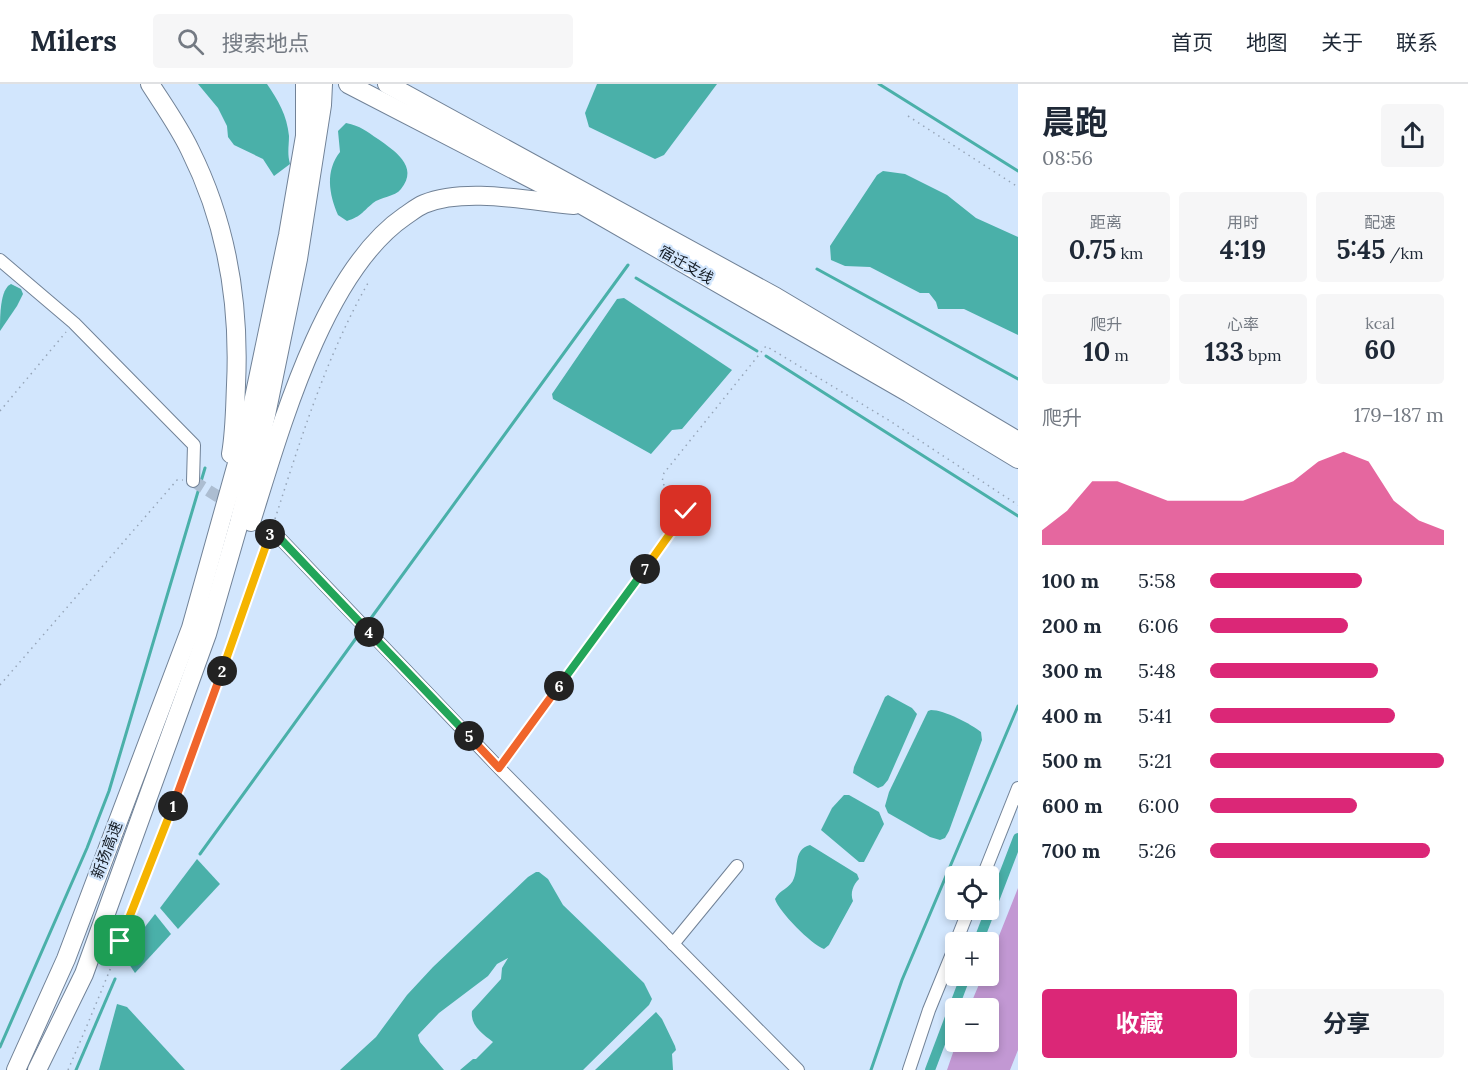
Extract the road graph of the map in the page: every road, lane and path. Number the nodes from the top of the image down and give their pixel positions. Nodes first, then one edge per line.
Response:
1 (150, 84) edge
2 (305, 84) edge
3 (322, 84) edge
4 (348, 84) edge
5 (387, 84) edge
6 (908, 116) dead end
7 (1018, 187) edge
8 (582, 205) junction
9 (0, 260) edge
10 (368, 283) dead end
11 (281, 303) junction
12 (74, 323) junction
13 (0, 411) edge
14 (1018, 441) edge
15 (1018, 459) edge
16 (193, 481) joint
17 (1018, 505) edge
18 (272, 530) junction
19 (191, 628) junction
20 (0, 685) edge
21 (171, 734) junction
22 (499, 768) junction
23 (1018, 788) edge
24 (737, 866) dead end
25 (987, 866) edge
26 (673, 944) junction
27 (945, 970) edge
28 (16, 1070) edge
29 (38, 1070) edge
30 (68, 1070) edge
31 (798, 1070) edge
32 (909, 1070) edge

1 - 19 highway
2 - 11 highway
3 - 11 highway
4 - 8 highway, 宿迁支线
5 - 14 highway, 宿迁支线
6 - 7 path
8 - 15 highway, 宿迁支线
8 - 21 highway
9 - 12 street
10 - 18 path
11 - 19 highway
11 - 21 highway
12 - 13 path
12 - 16 street
16 - 20 path
17 - 22 path
18 - 22 street
18 - 30 path
19 - 28 highway, 新扬高速
21 - 29 highway, 新扬高速
22 - 26 street
23 - 25 street
24 - 26 street
26 - 31 street
27 - 32 street

